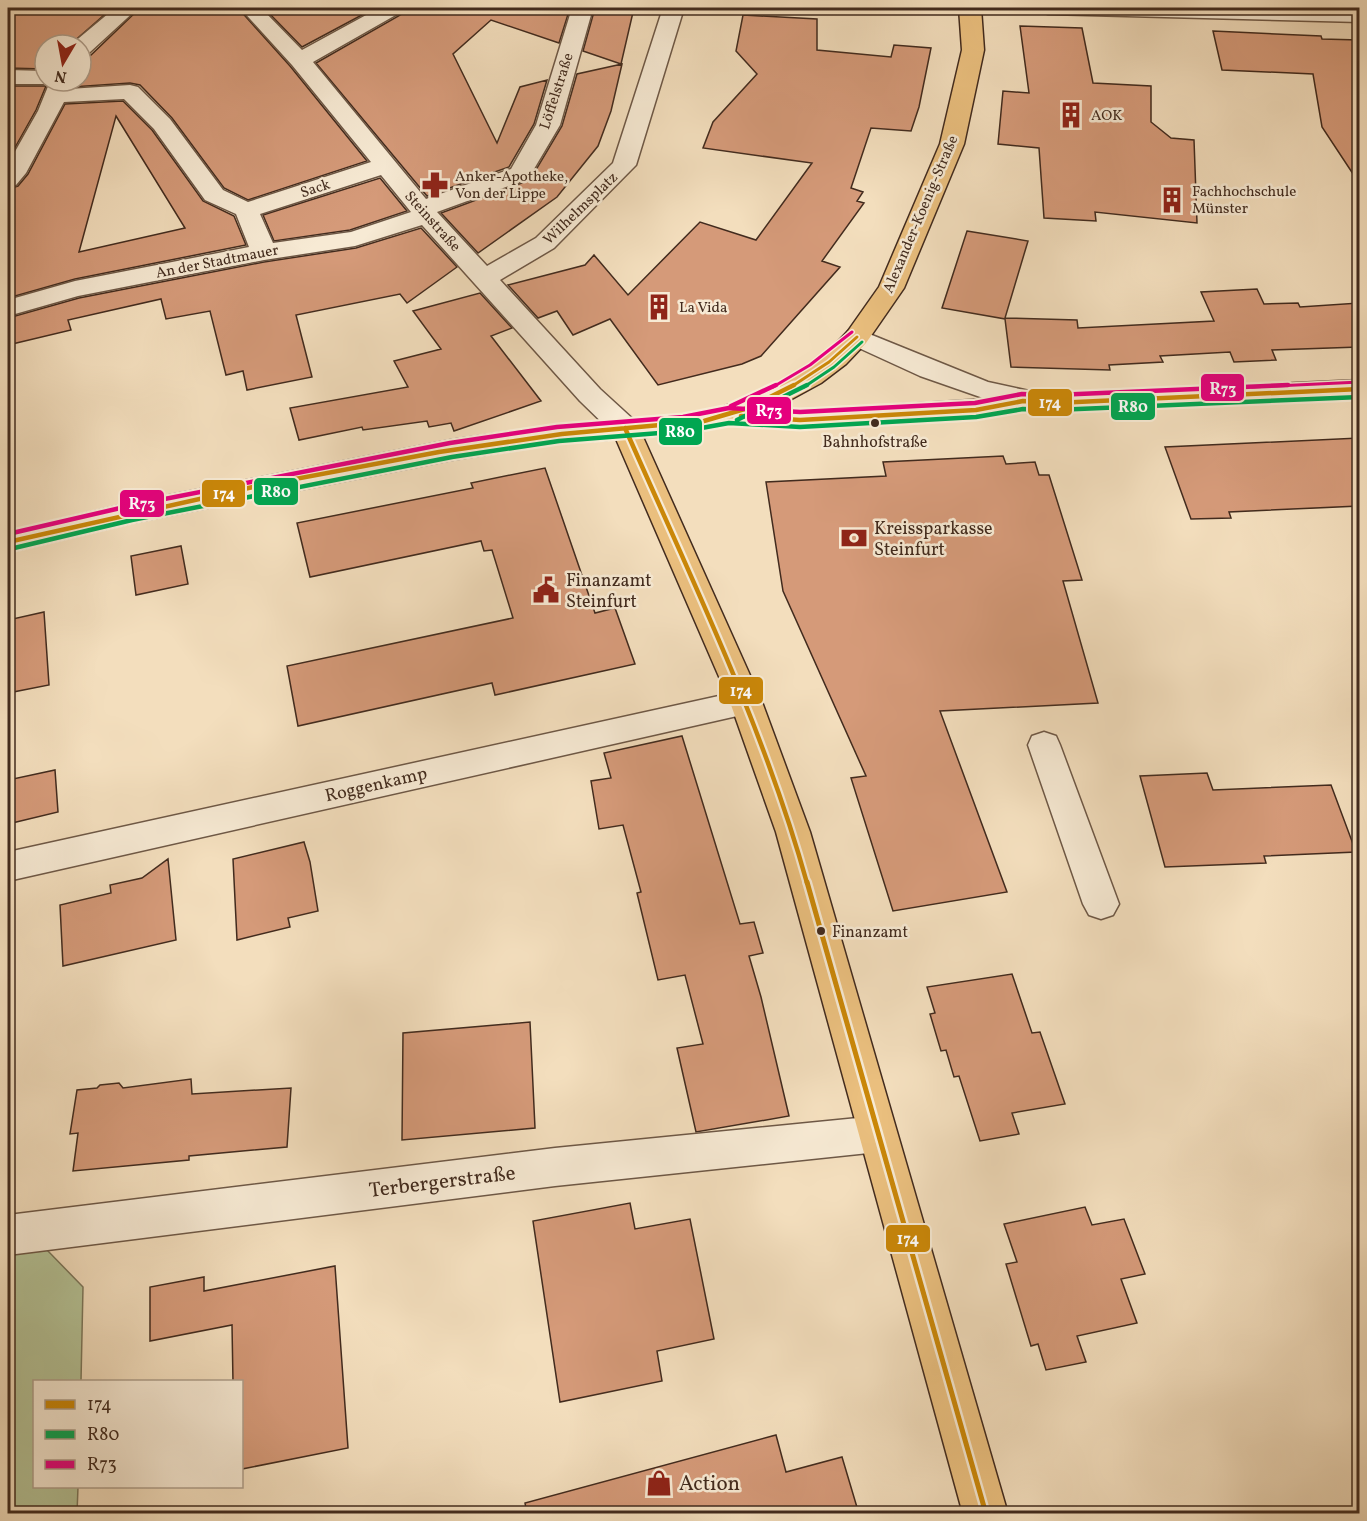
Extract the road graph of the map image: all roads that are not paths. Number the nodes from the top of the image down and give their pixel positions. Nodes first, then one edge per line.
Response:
1 (128, 8) edge
2 (250, 8) edge
3 (394, 8) edge
4 (583, 8) edge
5 (674, 8) edge
6 (970, 8) edge
7 (1048, 8) edge
8 (1359, 16) edge
9 (93, 38) edge
10 (300, 60) junction
11 (8, 77) edge
12 (33, 81) edge
13 (93, 89) edge
14 (50, 93) edge
15 (384, 165) junction
16 (8, 180) edge
17 (246, 210) junction
18 (424, 212) junction
19 (264, 252) junction
20 (486, 278) junction
21 (8, 308) edge
22 (857, 337) junction
23 (1359, 389) edge
24 (1023, 400) junction
25 (729, 415) junction
26 (625, 428) junction
27 (8, 542) edge
28 (746, 702) junction
29 (1044, 745) dead end
30 (8, 867) edge
31 (1101, 904) dead end
32 (878, 1134) junction
33 (8, 1235) edge
34 (986, 1514) edge

1 - 9 street
2 - 10 street, Steinstraße
3 - 10 street
4 - 18 street, Löffelstraße
5 - 20 street, Wilhelmsplatz
6 - 22 main road, Alexander-Koenig-Straße
7 - 8 street
10 - 15 street, Steinstraße
11 - 12 street
13 - 17 street
14 - 16 street
15 - 17 street, Sack
15 - 18 street, Steinstraße
17 - 19 street
18 - 19 street, An der Stadtmauer
18 - 20 street, Steinstraße
19 - 21 street, An der Stadtmauer
20 - 26 street, Steinstraße
22 - 24 street
22 - 25 main road, Alexander-Koenig-Straße
23 - 24 street
24 - 25 street
25 - 26 main road, Alexander-Koenig-Straße
26 - 27 main road, Alexander-Koenig-Straße
26 - 28 main road
28 - 30 street, Roggenkamp
28 - 32 main road
29 - 31 street
32 - 33 street, Terbergerstraße
32 - 34 main road

